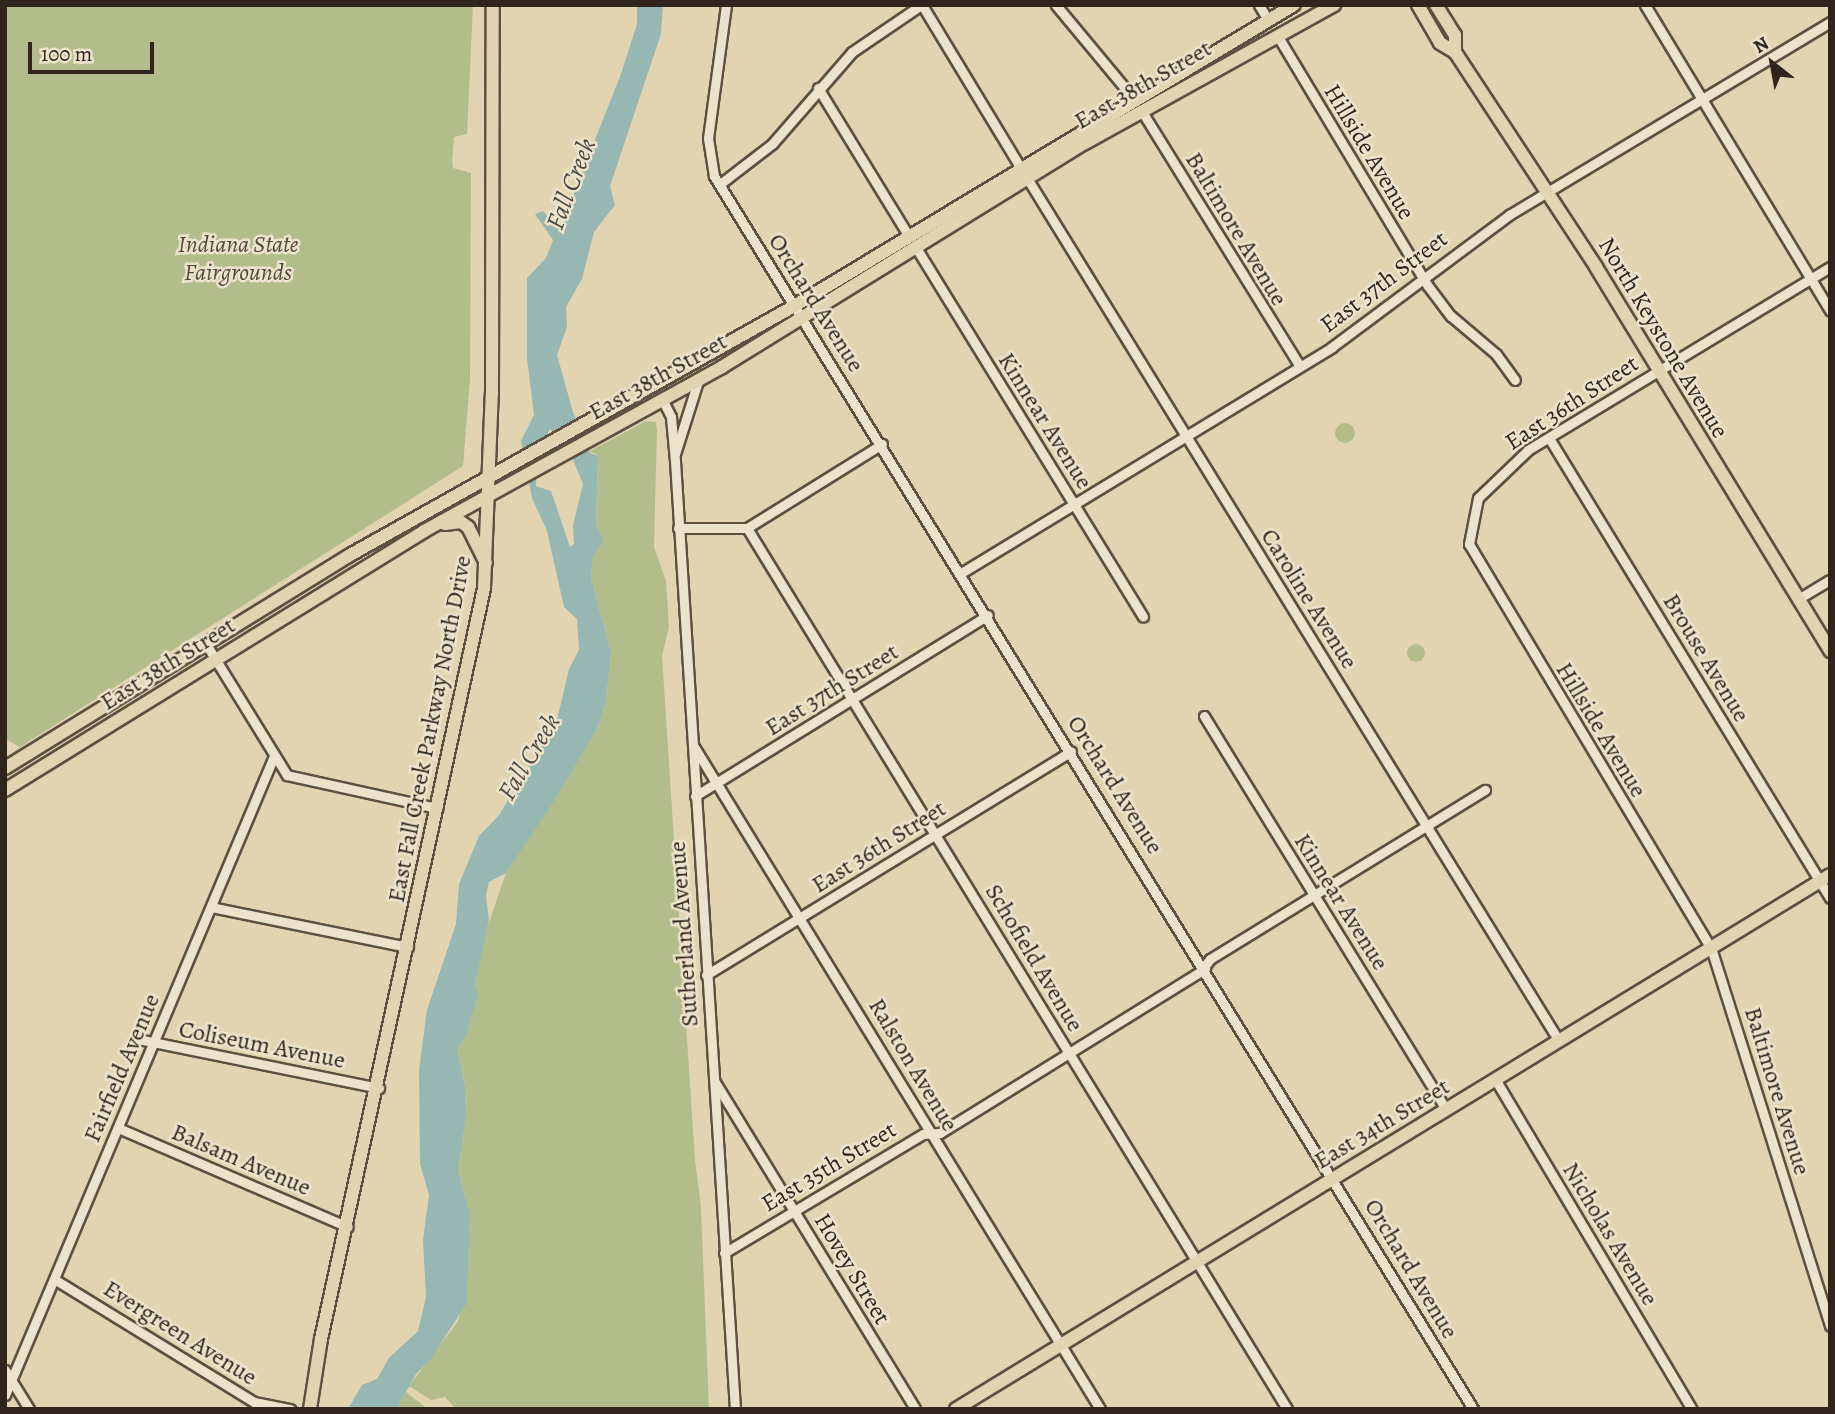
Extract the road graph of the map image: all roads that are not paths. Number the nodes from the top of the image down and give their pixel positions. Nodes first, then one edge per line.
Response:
1 (493, 5) edge
2 (726, 5) edge
3 (921, 5) edge
4 (1056, 5) edge
5 (1259, 5) edge
6 (1294, 5) edge
7 (1334, 5) edge
8 (1418, 5) edge
9 (1436, 5) edge
10 (1645, 5) edge
11 (1268, 20) junction
12 (1830, 22) edge
13 (1277, 35) junction
14 (1455, 52) junction
15 (818, 88) junction
16 (1702, 100) junction
17 (1138, 105) junction
18 (1023, 173) junction
19 (720, 184) junction
20 (1546, 192) junction
21 (911, 241) junction
22 (1830, 267) edge
23 (1424, 279) junction
24 (1811, 279) junction
25 (796, 305) junction
26 (1830, 310) edge
27 (804, 318) junction
28 (1300, 366) junction
29 (1659, 370) junction
30 (699, 380) junction
31 (1514, 380) dead end
32 (663, 399) junction
33 (1186, 436) junction
34 (1549, 438) junction
35 (882, 444) junction
36 (675, 456) junction
37 (488, 476) junction
38 (488, 496) junction
39 (1074, 504) junction
40 (678, 528) junction
41 (747, 528) junction
42 (1471, 530) joint
43 (425, 531) junction
44 (486, 563) junction
45 (961, 573) junction
46 (1830, 580) edge
47 (1798, 599) junction
48 (988, 615) junction
49 (1143, 616) dead end
50 (206, 644) junction
51 (1830, 650) edge
52 (215, 660) junction
53 (853, 700) junction
54 (1204, 716) dead end
55 (691, 743) junction
56 (1071, 751) junction
57 (274, 756) junction
58 (5, 768) edge
59 (717, 783) junction
60 (5, 790) edge
61 (1485, 790) dead end
62 (695, 796) junction
63 (437, 808) junction
64 (1426, 826) junction
65 (936, 834) junction
66 (1825, 878) edge
67 (1314, 895) junction
68 (1830, 898) edge
69 (211, 907) junction
70 (800, 917) junction
71 (408, 947) junction
72 (1711, 948) junction
73 (1205, 968) junction
74 (706, 975) junction
75 (138, 1039) dead end
76 (1559, 1041) junction
77 (155, 1042) junction
78 (1071, 1054) junction
79 (713, 1078) junction
80 (1496, 1079) junction
81 (379, 1088) junction
82 (1446, 1110) junction
83 (118, 1128) junction
84 (933, 1134) junction
85 (1334, 1178) junction
86 (794, 1210) junction
87 (348, 1227) junction
88 (724, 1253) junction
89 (1198, 1261) junction
90 (55, 1278) junction
91 (1830, 1326) edge
92 (1062, 1344) junction
93 (5, 1370) edge
94 (12, 1380) junction
95 (5, 1395) edge
96 (254, 1402) junction
97 (29, 1409) edge
98 (243, 1409) edge
99 (290, 1409) edge
100 (310, 1409) edge
101 (735, 1409) edge
102 (915, 1409) edge
103 (956, 1409) edge
104 (1100, 1409) edge
105 (1287, 1409) edge
106 (1473, 1409) edge
107 (1692, 1409) edge

1 - 37 main road, East Fall Creek Parkway North Drive
2 - 19 street, Orchard Avenue
3 - 15 street
3 - 18 street, Caroline Avenue
4 - 17 street, Baltimore Avenue
5 - 11 street
6 - 11 main road, East 38th Street
7 - 13 main road, East 38th Street
8 - 14 main road, North Keystone Avenue
9 - 14 main road, North Keystone Avenue
10 - 16 street
11 - 17 main road, East 38th Street
12 - 16 street, East 37th Street
13 - 17 main road, East 38th Street
13 - 23 street, Hillside Avenue
14 - 20 main road, North Keystone Avenue
15 - 19 street
15 - 21 street, Kinnear Avenue
16 - 20 street, East 37th Street
16 - 24 street
17 - 18 main road, East 38th Street
17 - 28 street, Baltimore Avenue
18 - 21 main road, East 38th Street
18 - 33 street, Caroline Avenue
19 - 25 street, Orchard Avenue
20 - 23 street, East 37th Street
20 - 29 main road, North Keystone Avenue
21 - 25 main road, East 38th Street
21 - 27 main road, East 38th Street
21 - 39 street, Kinnear Avenue
22 - 24 street, East 36th Street
23 - 28 street, East 37th Street
23 - 31 street, Hillside Avenue
24 - 26 street
24 - 29 street, East 36th Street
25 - 27 street, Orchard Avenue
25 - 37 main road, East 38th Street
27 - 30 main road, East 38th Street
27 - 35 street, Orchard Avenue
28 - 33 street, East 37th Street
29 - 34 street, East 36th Street
29 - 47 main road, North Keystone Avenue
30 - 32 main road, East 38th Street
30 - 36 street, Sutherland Avenue
32 - 36 street, Sutherland Avenue
32 - 38 main road, East 38th Street
33 - 39 street, East 37th Street
33 - 64 street, Caroline Avenue
34 - 42 street, East 36th Street
34 - 66 street, Brouse Avenue
35 - 41 street
35 - 45 street, Orchard Avenue
36 - 40 street, Sutherland Avenue
37 - 38 main road, East Fall Creek Parkway North Drive
37 - 50 main road, East 38th Street
38 - 43 main road, East 38th Street
38 - 44 main road, East Fall Creek Parkway North Drive
39 - 45 street, East 37th Street
39 - 49 street, Kinnear Avenue
40 - 41 street
40 - 55 street, Sutherland Avenue
41 - 53 street, Schofield Avenue
42 - 72 street, Hillside Avenue
43 - 44 main road
43 - 52 main road, East 38th Street
44 - 63 main road, East Fall Creek Parkway North Drive
45 - 48 street, Orchard Avenue
46 - 47 street
47 - 51 main road, North Keystone Avenue
48 - 53 street, East 37th Street
48 - 56 street, Orchard Avenue
50 - 52 street
50 - 58 main road, East 38th Street
52 - 57 street
52 - 60 main road, East 38th Street
53 - 59 street, East 37th Street
53 - 65 street, Schofield Avenue
54 - 67 street, Kinnear Avenue
55 - 59 street, Ralston Avenue
55 - 62 street, Sutherland Avenue
56 - 65 street, East 36th Street
56 - 73 street, Orchard Avenue
57 - 63 street
57 - 69 street, Fairfield Avenue
59 - 62 street, East 37th Street
59 - 70 street, Ralston Avenue
61 - 64 street, East 35th Street
62 - 74 street, Sutherland Avenue
63 - 71 main road, East Fall Creek Parkway North Drive
64 - 67 street, East 35th Street
64 - 76 street, Caroline Avenue
65 - 70 street, East 36th Street
65 - 78 street, Schofield Avenue
66 - 68 street, Brouse Avenue
66 - 72 main road, East 34th Street
67 - 73 street, East 35th Street
67 - 82 street, Kinnear Avenue
69 - 71 street
69 - 77 street, Fairfield Avenue
70 - 74 street, East 36th Street
70 - 84 street, Ralston Avenue
71 - 81 main road, East Fall Creek Parkway North Drive
72 - 76 main road, East 34th Street
72 - 91 street, Baltimore Avenue
73 - 78 street, East 35th Street
73 - 85 street, Orchard Avenue
74 - 79 street, Sutherland Avenue
75 - 77 street, Coliseum Avenue
76 - 80 main road, East 34th Street
77 - 81 street, Coliseum Avenue
77 - 83 street, Fairfield Avenue
78 - 84 street, East 35th Street
78 - 89 street, Schofield Avenue
79 - 86 street, Hovey Street
79 - 88 street, Sutherland Avenue
80 - 82 main road, East 34th Street
80 - 107 street, Nicholas Avenue
81 - 87 main road, East Fall Creek Parkway North Drive
82 - 85 main road, East 34th Street
83 - 87 street, Balsam Avenue
83 - 90 street, Fairfield Avenue
84 - 86 street, East 35th Street
84 - 92 street, Ralston Avenue
85 - 89 main road, East 34th Street
85 - 106 street, Orchard Avenue
86 - 88 street, East 35th Street
86 - 102 street, Hovey Street
87 - 100 main road, East Fall Creek Parkway North Drive
88 - 101 street, Sutherland Avenue
89 - 92 main road, East 34th Street
89 - 105 street, Schofield Avenue
90 - 94 street, Fairfield Avenue
90 - 96 street, Evergreen Avenue
92 - 103 main road, East 34th Street
92 - 104 street, Ralston Avenue
93 - 94 street
94 - 95 street, Fairfield Avenue
94 - 97 street
96 - 98 street
96 - 99 street, Evergreen Avenue

